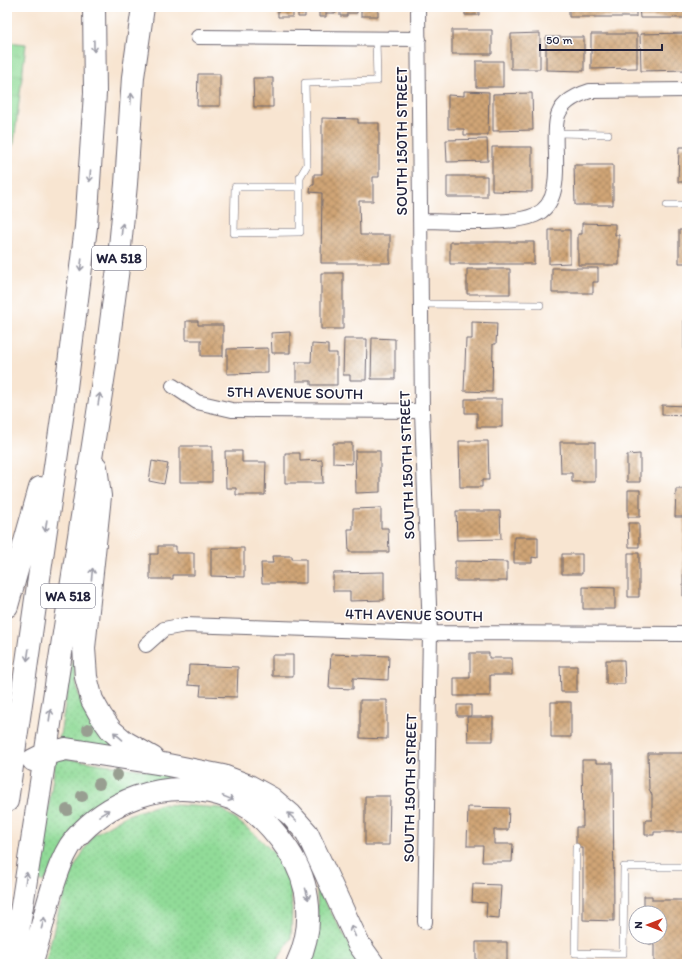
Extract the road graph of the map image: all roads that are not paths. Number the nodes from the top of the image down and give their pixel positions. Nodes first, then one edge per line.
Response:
1 (94, 7) edge
2 (129, 7) edge
3 (143, 7) edge
4 (418, 7) edge
5 (198, 37) dead end
6 (376, 38) junction
7 (419, 39) junction
8 (133, 77) junction
9 (687, 90) edge
10 (556, 134) junction
11 (608, 134) dead end
12 (300, 187) junction
13 (667, 205) dead end
14 (687, 205) edge
15 (420, 221) junction
16 (421, 304) junction
17 (540, 305) dead end
18 (687, 323) edge
19 (687, 353) edge
20 (173, 386) dead end
21 (64, 404) junction
22 (422, 411) junction
23 (93, 438) junction
24 (7, 606) edge
25 (430, 634) junction
26 (687, 634) edge
27 (146, 645) dead end
28 (45, 754) junction
29 (163, 764) junction
30 (8, 798) edge
31 (576, 847) dead end
32 (687, 867) edge
33 (425, 922) dead end
34 (23, 962) edge
35 (298, 964) edge
36 (373, 964) edge

1 -> 21 highway, WA 518
2 - 8 highway, WA 518
3 - 8 highway
4 - 7 street, SOUTH 150TH STREET
5 - 6 street
6 - 7 street
6 - 12 lane
7 - 15 street, SOUTH 150TH STREET
23 -> 8 highway, WA 518
9 - 10 street
10 - 11 lane
10 - 15 street
12 - 12 lane
13 - 14 lane
15 - 16 street, SOUTH 150TH STREET
16 - 17 lane
16 - 22 street, SOUTH 150TH STREET
18 - 19 lane
20 - 22 street, 5TH AVENUE SOUTH
21 - 24 highway
21 -> 30 highway, WA 518
22 - 25 street, SOUTH 150TH STREET
28 -> 23 highway, WA 518
29 -> 23 highway
25 - 26 street, 4TH AVENUE SOUTH
25 - 27 street, 4TH AVENUE SOUTH
25 - 33 street, SOUTH 150TH STREET
28 - 29 highway
28 - 30 highway
34 -> 28 highway, WA 518
36 -> 29 highway
31 - 32 lane
34 -> 35 highway

